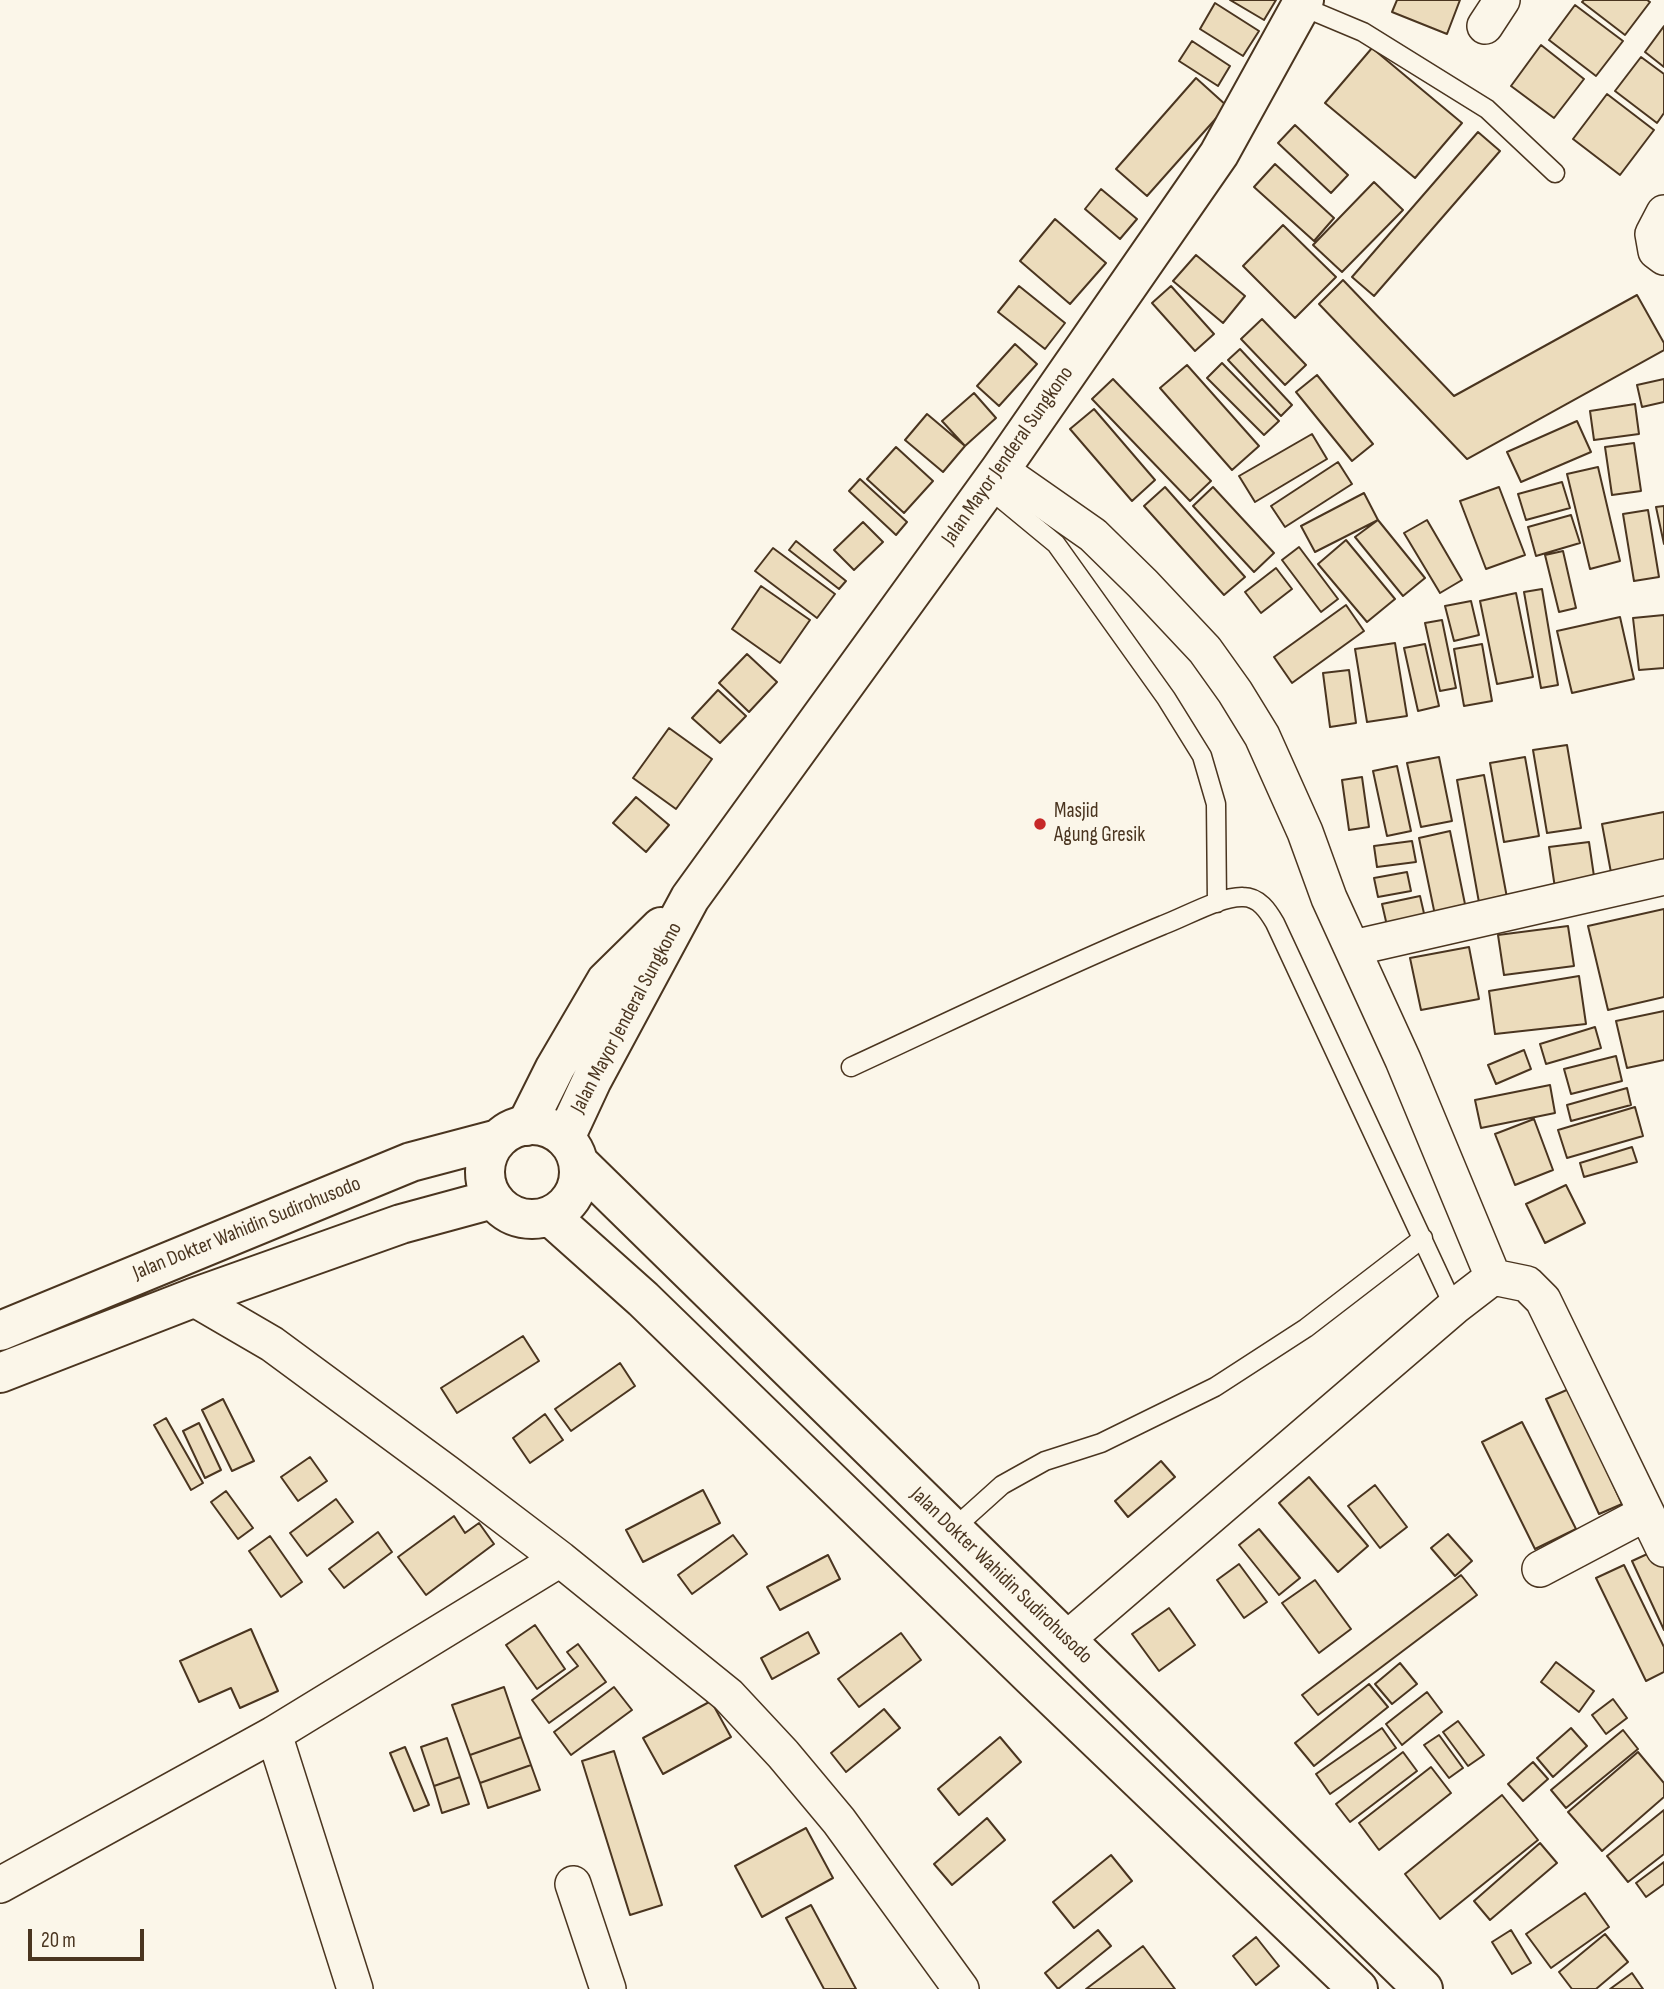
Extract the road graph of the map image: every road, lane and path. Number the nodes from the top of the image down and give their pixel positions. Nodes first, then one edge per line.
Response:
1 (1303, 3) edge
2 (1555, 173) dead end
3 (1664, 212) edge
4 (1664, 257) edge
5 (993, 479) junction
6 (1664, 877) edge
7 (690, 898) junction
8 (1217, 904) junction
9 (1353, 948) junction
10 (851, 1067) dead end
11 (512, 1132) junction
12 (572, 1150) junction
13 (493, 1199) junction
14 (550, 1216) junction
15 (1423, 1238) junction
16 (1493, 1277) junction
17 (193, 1298) junction
18 (1454, 1307) junction
19 (0, 1331) edge
20 (0, 1373) edge
21 (1646, 1513) junction
22 (952, 1530) junction
23 (1664, 1549) edge
24 (560, 1559) junction
25 (1540, 1569) dead end
26 (1066, 1640) junction
27 (274, 1734) junction
28 (573, 1884) dead end
29 (0, 1885) edge
30 (355, 1989) edge
31 (608, 1989) edge
32 (961, 1989) edge
33 (1358, 1989) edge
34 (1423, 1989) edge

1 - 2 lane
1 - 5 main road, Jalan Mayor Jenderal Sungkono
3 - 4 street
5 - 7 main road, Jalan Mayor Jenderal Sungkono
5 - 8 lane
5 - 9 street
6 - 9 street
7 - 11 main road, Jalan Mayor Jenderal Sungkono
7 - 12 main road, Jalan Mayor Jenderal Sungkono
8 - 10 lane
8 - 15 lane
9 - 16 street
11 - 12 main road
11 - 13 main road
11 - 19 main road, Jalan Dokter Wahidin Sudirohusodo
12 - 14 main road
12 - 22 main road, Jalan Dokter Wahidin Sudirohusodo
13 - 14 main road
13 - 17 main road, Jalan Dokter Wahidin Sudirohusodo
14 - 33 main road
15 - 18 lane
15 - 22 lane
16 - 18 street
16 - 21 street
17 - 20 main road, Jalan Dokter Wahidin Sudirohusodo
17 - 24 street
18 - 26 street
21 - 23 street
21 - 25 street
22 - 26 main road, Jalan Dokter Wahidin Sudirohusodo
24 - 27 street
24 - 32 street
26 - 34 main road, Jalan Dokter Wahidin Sudirohusodo
27 - 29 street
27 - 30 street
28 - 31 street

